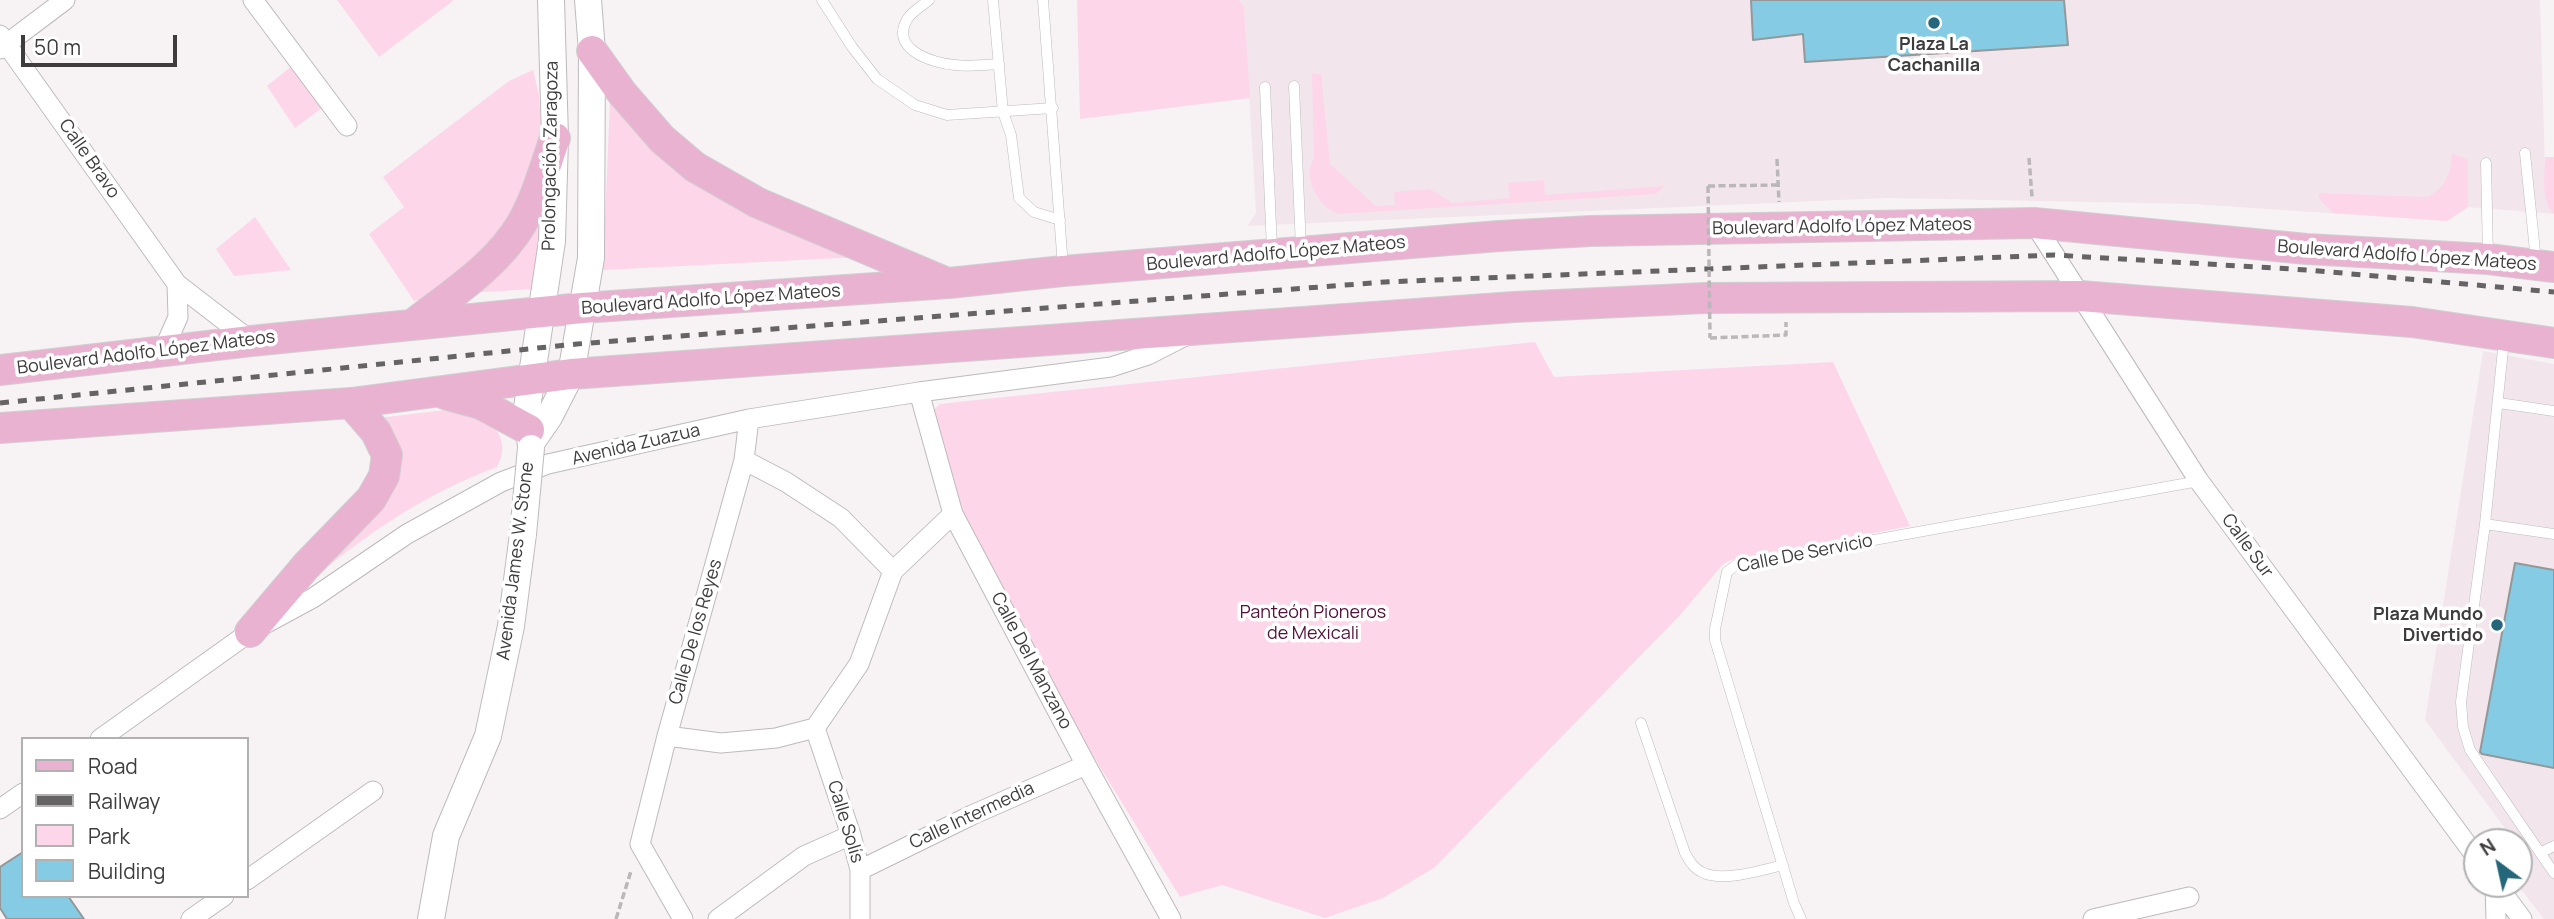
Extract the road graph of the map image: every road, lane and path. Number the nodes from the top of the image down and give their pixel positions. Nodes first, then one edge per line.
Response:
1 (65, 0) edge
2 (253, 0) edge
3 (551, 0) edge
4 (588, 0) edge
5 (822, 0) edge
6 (929, 0) edge
7 (993, 0) edge
8 (1043, 0) edge
9 (2, 43) edge
10 (592, 51) junction
11 (999, 64) junction
12 (1265, 86) dead end
13 (1294, 86) dead end
14 (1053, 108) junction
15 (1003, 112) junction
16 (347, 126) dead end
17 (555, 138) junction
18 (2525, 153) dead end
19 (2029, 158) dead end
20 (1777, 159) dead end
21 (2486, 163) dead end
22 (1778, 185) junction
23 (1060, 220) junction
24 (2034, 223) junction
25 (1780, 228) junction
26 (1287, 253) junction
27 (2488, 259) junction
28 (2545, 266) edge
29 (1063, 271) junction
30 (948, 283) junction
31 (177, 284) junction
32 (2080, 296) junction
33 (582, 308) junction
34 (542, 312) junction
35 (412, 325) junction
36 (1196, 330) junction
37 (1786, 335) dead end
38 (2504, 335) junction
39 (251, 341) junction
40 (2554, 343) edge
41 (163, 351) junction
42 (0, 370) edge
43 (571, 374) junction
44 (531, 379) junction
45 (435, 391) junction
46 (919, 391) junction
47 (351, 403) junction
48 (2499, 403) junction
49 (2554, 411) edge
50 (749, 419) junction
51 (0, 428) edge
52 (530, 440) junction
53 (744, 460) junction
54 (2199, 481) junction
55 (953, 514) junction
56 (2485, 524) junction
57 (2554, 534) edge
58 (893, 571) junction
59 (250, 632) junction
60 (1641, 723) dead end
61 (815, 728) junction
62 (667, 736) junction
63 (103, 737) edge
64 (1086, 765) junction
65 (373, 791) dead end
66 (21, 794) edge
67 (0, 809) edge
68 (850, 835) junction
69 (2463, 839) edge
70 (640, 844) junction
71 (2554, 846) edge
72 (2540, 853) junction
73 (1783, 865) junction
74 (860, 870) junction
75 (2554, 873) edge
76 (248, 879) edge
77 (2189, 897) dead end
78 (221, 898) edge
79 (2496, 898) edge
80 (2506, 898) edge
81 (191, 919) edge
82 (431, 919) edge
83 (616, 919) edge
84 (684, 919) edge
85 (718, 919) edge
86 (860, 919) edge
87 (1171, 919) edge
88 (1801, 919) edge
89 (2093, 919) edge
90 (2496, 919) edge
91 (2522, 919) edge

1 - 9 street
2 - 16 street
3 - 17 main road, Prolongación Zaragoza
4 - 10 main road
5 - 15 lane
6 - 11 lane
7 - 11 lane
8 - 14 lane
9 - 31 street, Calle Bravo
10 - 30 main road
10 - 33 main road
11 - 15 lane
12 - 26 lane
13 - 26 lane
14 - 15 lane
14 - 23 lane
15 - 23 lane
17 - 34 main road, Prolongación Zaragoza
17 - 35 main road
18 - 28 lane
19 - 24 path
20 - 22 path
21 - 27 lane
22 - 25 path
22 - 37 path, bridge
23 - 29 lane
24 - 25 main road, Boulevard Adolfo López Mateos
24 - 27 main road, Boulevard Adolfo López Mateos
24 - 32 street, Calle Sur
25 - 26 main road, Boulevard Adolfo López Mateos
26 - 29 main road, Boulevard Adolfo López Mateos
27 - 28 main road, Boulevard Adolfo López Mateos
29 - 30 main road, Boulevard Adolfo López Mateos
30 - 33 main road, Boulevard Adolfo López Mateos
31 - 39 street, Calle Bravo
31 - 41 street
32 - 36 main road
32 - 38 main road
32 - 54 street, Calle Sur
33 - 34 main road, Boulevard Adolfo López Mateos
33 - 43 main road, Avenida James W. Stone
34 - 35 main road, Boulevard Adolfo López Mateos
34 - 44 main road, Prolongación Zaragoza
35 - 39 main road, Boulevard Adolfo López Mateos
36 - 43 main road
36 - 46 street, Avenida Zuazua
38 - 40 main road
38 - 48 lane
39 - 41 main road, Boulevard Adolfo López Mateos
41 - 42 main road, Boulevard Adolfo López Mateos
43 - 44 main road
43 - 52 main road, Avenida James W. Stone
44 - 45 main road
44 - 52 main road, Avenida James W. Stone
45 - 47 main road
45 - 52 main road
46 - 50 street, Avenida Zuazua
46 - 55 street, Calle Del Manzano
47 - 51 main road
47 - 59 main road
48 - 49 lane
48 - 56 lane
50 - 53 street, Calle De los Reyes
50 - 59 street, Avenida Zuazua
52 - 82 main road, Avenida James W. Stone, bridge
53 - 58 street
53 - 62 street, Calle De los Reyes
54 - 69 street, Calle Sur
54 - 73 lane, Calle De Servicio
55 - 58 street
55 - 64 street, Calle Del Manzano
56 - 57 lane
56 - 72 lane
58 - 61 street
59 - 63 street, Avenida Zuazua
60 - 73 lane
61 - 62 street
61 - 68 street, Calle Solís
62 - 70 street, Calle De los Reyes
64 - 74 street, Calle Intermedia
64 - 87 street, Calle Del Manzano
65 - 76 street
66 - 67 street
68 - 74 street, Calle Solís
68 - 85 street
70 - 83 path
70 - 84 street
71 - 72 lane
72 - 75 lane
73 - 88 lane, Calle De Servicio
74 - 86 street, Calle Solís
77 - 89 street
78 - 81 street
79 - 90 street
80 - 91 street

